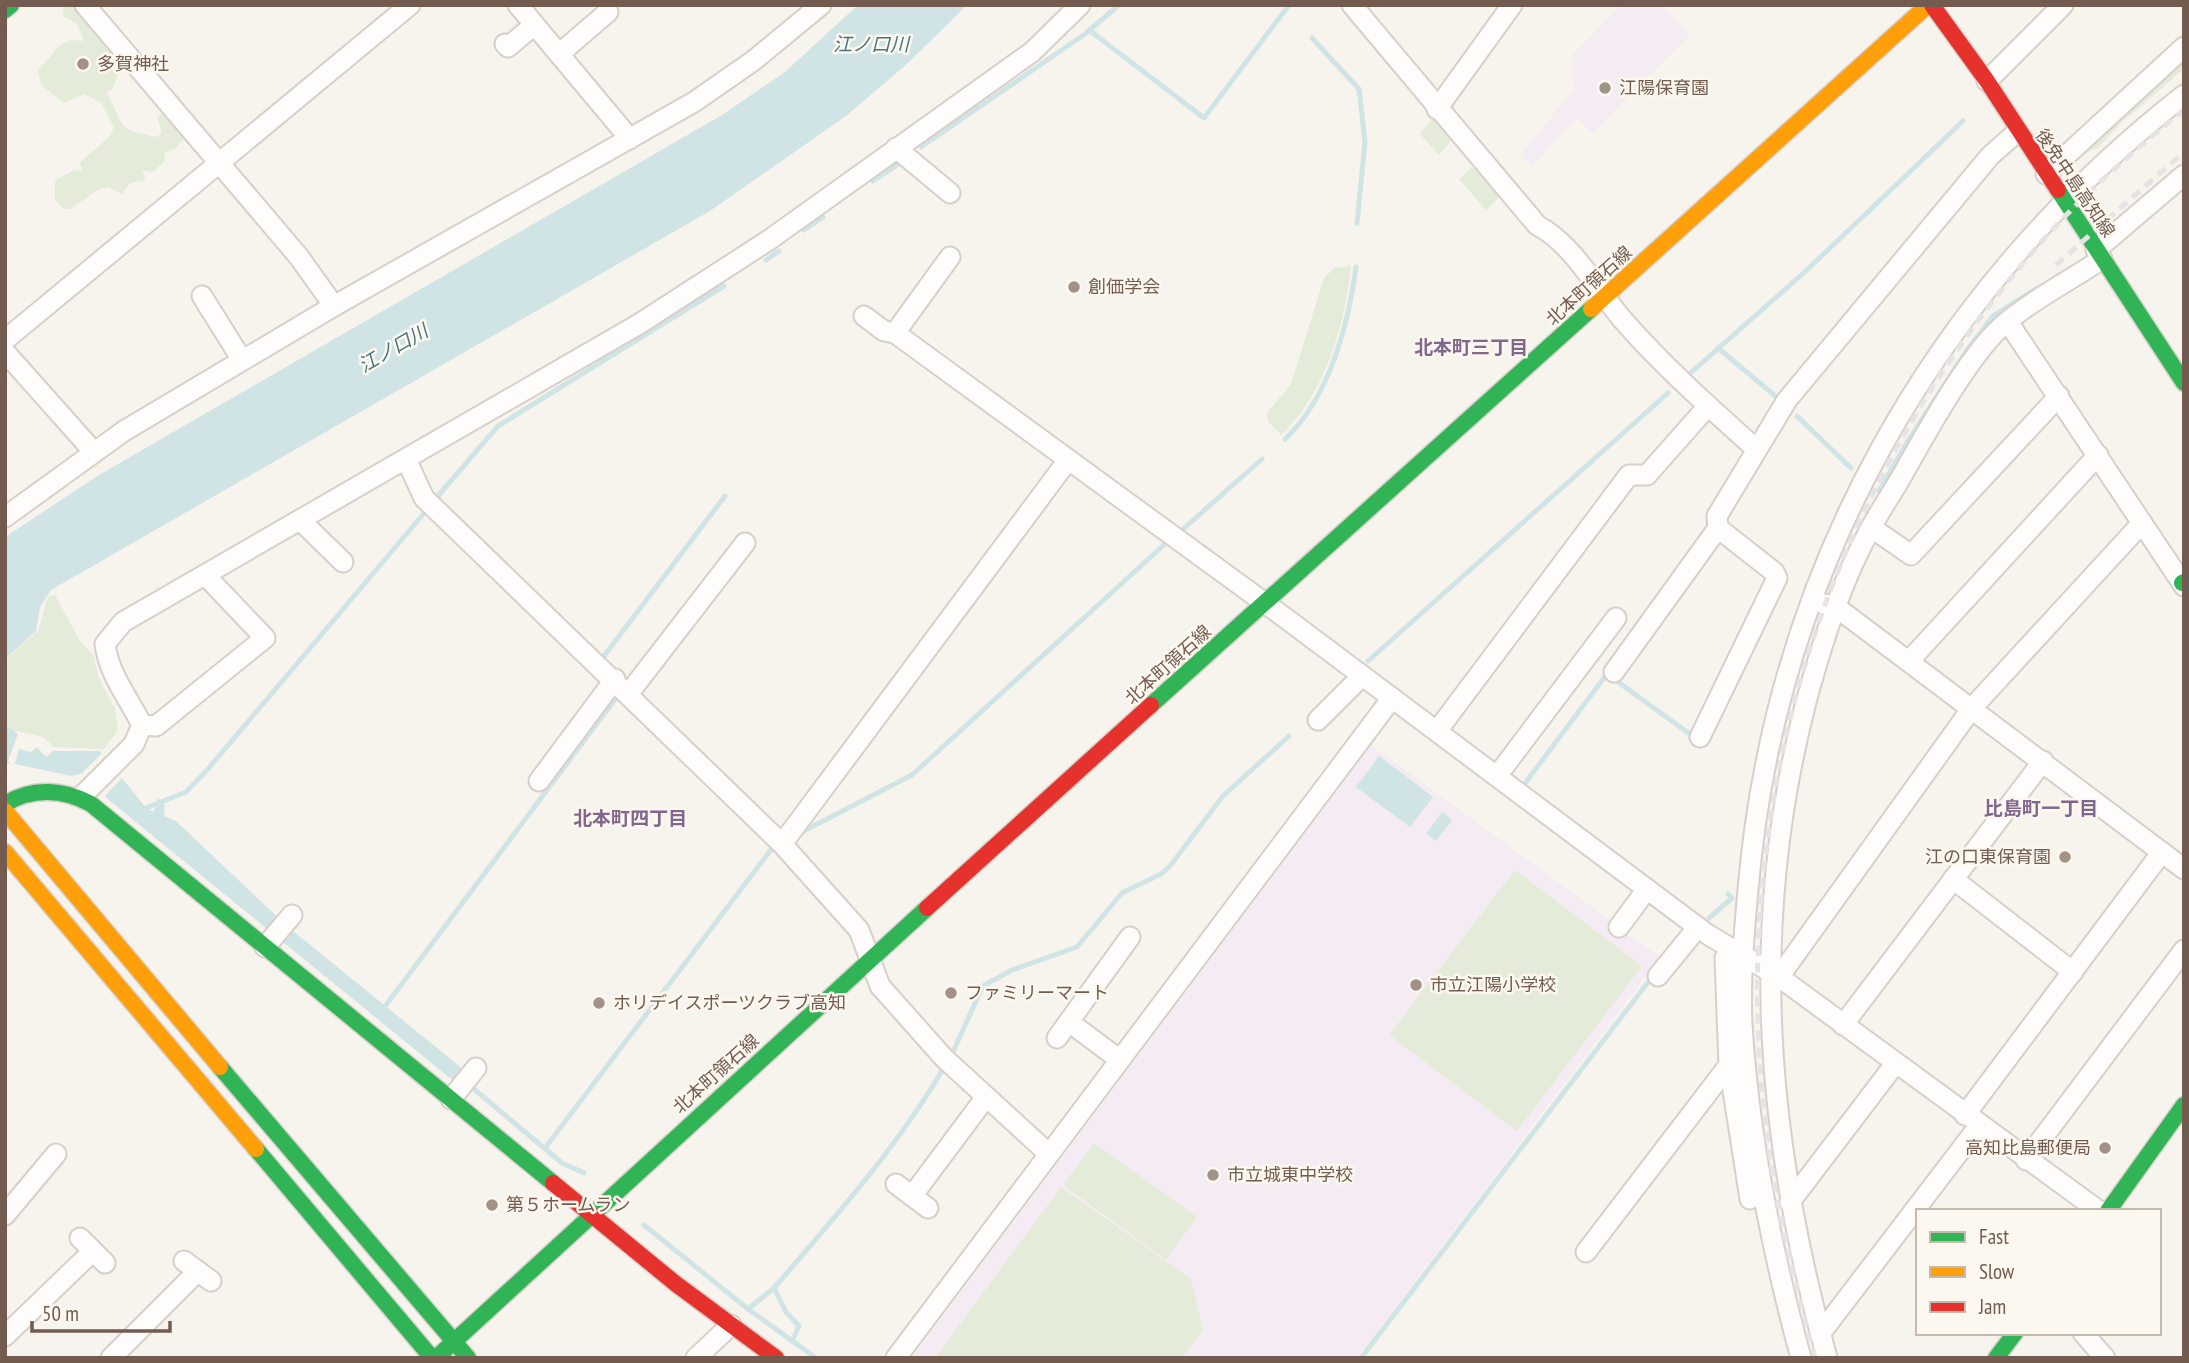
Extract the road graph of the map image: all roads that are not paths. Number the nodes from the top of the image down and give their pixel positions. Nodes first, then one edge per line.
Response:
1 (11, 5) edge
2 (86, 5) edge
3 (410, 5) edge
4 (518, 5) edge
5 (821, 5) edge
6 (1080, 5) edge
7 (1352, 5) edge
8 (1512, 5) edge
9 (1930, 5) edge
10 (2063, 5) edge
11 (5, 10) edge
12 (608, 12) dead end
13 (534, 25) junction
14 (505, 44) dead end
15 (2184, 47) edge
16 (559, 54) junction
17 (1987, 81) junction
18 (2184, 95) edge
19 (1437, 108) junction
20 (2017, 132) junction
21 (630, 139) junction
22 (896, 148) junction
23 (220, 164) junction
24 (2046, 174) junction
25 (2184, 175) edge
26 (950, 193) dead end
27 (2064, 202) junction
28 (2099, 254) junction
29 (950, 257) dead end
30 (202, 296) dead end
31 (1606, 297) junction
32 (334, 306) junction
33 (864, 316) dead end
34 (2008, 322) junction
35 (895, 333) junction
36 (5, 340) edge
37 (5, 352) edge
38 (242, 360) junction
39 (2184, 383) edge
40 (2059, 396) junction
41 (1708, 406) junction
42 (1756, 449) junction
43 (93, 451) junction
44 (2098, 455) junction
45 (1068, 460) junction
46 (407, 461) junction
47 (5, 517) edge
48 (300, 520) junction
49 (2142, 523) junction
50 (1872, 527) junction
51 (1718, 528) junction
52 (745, 543) dead end
53 (343, 562) dead end
54 (205, 575) junction
55 (2183, 584) edge
56 (1811, 601) junction
57 (1264, 604) junction
58 (1836, 607) junction
59 (1616, 618) dead end
60 (1909, 661) junction
61 (1614, 671) dead end
62 (1362, 676) junction
63 (622, 686) junction
64 (1392, 698) junction
65 (1972, 708) junction
66 (1318, 720) dead end
67 (142, 725) junction
68 (1437, 731) junction
69 (1700, 737) dead end
70 (2043, 761) junction
71 (1497, 776) junction
72 (539, 781) dead end
73 (87, 792) junction
74 (5, 804) edge
75 (5, 811) edge
76 (782, 844) junction
77 (5, 852) edge
78 (2162, 852) junction
79 (2184, 869) edge
80 (1953, 879) junction
81 (1647, 889) junction
82 (292, 915) dead end
83 (1619, 927) dead end
84 (1698, 928) junction
85 (1130, 937) dead end
86 (268, 943) junction
87 (2184, 950) edge
88 (1738, 953) junction
89 (871, 958) junction
90 (2073, 972) junction
91 (1775, 974) junction
92 (1658, 976) dead end
93 (1843, 1025) junction
94 (1120, 1060) junction
95 (1895, 1064) junction
96 (1729, 1065) junction
97 (476, 1068) dead end
98 (455, 1094) junction
99 (986, 1097) junction
100 (2184, 1105) edge
101 (1972, 1120) junction
102 (56, 1154) dead end
103 (1049, 1154) junction
104 (2026, 1160) junction
105 (1750, 1199) dead end
106 (1790, 1202) junction
107 (928, 1208) dead end
108 (2096, 1209) edge
109 (2109, 1209) edge
110 (591, 1214) junction
111 (5, 1215) edge
112 (93, 1251) dead end
113 (1586, 1252) dead end
114 (198, 1271) dead end
115 (731, 1325) junction
116 (1821, 1334) junction
117 (2013, 1335) edge
118 (2085, 1335) edge
119 (5, 1336) edge
120 (453, 1341) junction
121 (111, 1358) edge
122 (434, 1358) edge
123 (468, 1358) edge
124 (696, 1358) edge
125 (776, 1358) edge
126 (896, 1358) edge
127 (1801, 1358) edge
128 (1827, 1358) edge
129 (1996, 1358) edge
130 (2105, 1358) edge

1 - 11 street
2 - 23 street
3 - 23 street
4 - 13 street
5 - 21 street
6 - 22 street
7 - 19 street
8 - 19 street
9 - 17 street, 後免中島高知線
9 - 31 street, 北本町領石線
10 - 17 street
12 - 16 street
13 - 14 street
13 - 16 street
15 - 24 street
16 - 21 street
17 - 20 street, 後免中島高知線
18 - 27 street
19 - 31 street
20 - 24 street, 後免中島高知線
20 - 42 street
21 - 32 street
22 - 26 street
22 - 46 street
23 - 32 street
23 - 36 street
24 - 27 street, 後免中島高知線
25 - 28 street
27 - 28 street, 後免中島高知線
27 - 56 street
28 - 34 street
28 - 39 street, 後免中島高知線
29 - 35 street
30 - 38 street
31 - 41 street
31 - 57 street, 北本町領石線
32 - 38 street
33 - 35 street
34 - 40 street
34 - 50 street
35 - 45 street
37 - 43 street
38 - 43 street
40 - 44 street
40 - 50 street
41 - 42 street
41 - 68 street
42 - 51 street
43 - 47 street
44 - 49 street
44 - 60 street
45 - 57 street
45 - 76 street
46 - 48 street
46 - 63 street
48 - 53 street
48 - 54 street
49 - 55 street
49 - 65 street
50 - 58 street
51 - 61 street
51 - 69 street
52 - 63 street
54 - 67 street
54 - 67 street
56 - 58 street
56 - 88 street
57 - 62 street
57 - 89 street, 北本町領石線
58 - 60 street
58 - 91 street
59 - 71 street
60 - 65 street
62 - 64 street
62 - 66 street
63 - 72 street
63 - 76 street
64 - 68 street
64 - 94 street
65 - 70 street
65 - 91 street
67 - 73 street
68 - 71 street
70 - 78 street
70 - 80 street
71 - 81 street
73 - 74 street
73 - 86 street
75 - 120 street
76 - 89 street
77 - 122 street
78 - 79 street
78 - 90 street
80 - 90 street
80 - 93 street
81 - 83 street
81 - 84 street
82 - 86 street
84 - 88 street
84 - 92 street
85 - 94 street
86 - 98 street
87 - 104 street
88 - 91 street
88 - 96 street
88 - 127 street
89 - 99 street
89 - 110 street, 北本町領石線
90 - 101 street
91 - 93 street
91 - 106 street
93 - 95 street
94 - 103 street
95 - 101 street
95 - 106 street
96 - 105 street
96 - 113 street
97 - 98 street
98 - 110 street
99 - 103 street
99 - 107 street
100 - 109 street
101 - 104 street
101 - 116 street
102 - 111 street
103 - 126 street
104 - 108 street
106 - 116 street
110 - 115 street
110 - 120 street, 北本町領石線
112 - 119 street
114 - 121 street
115 - 124 street
115 - 125 street
116 - 128 street
117 - 129 street
118 - 130 street
120 - 122 street, 北本町領石線
120 - 123 street

